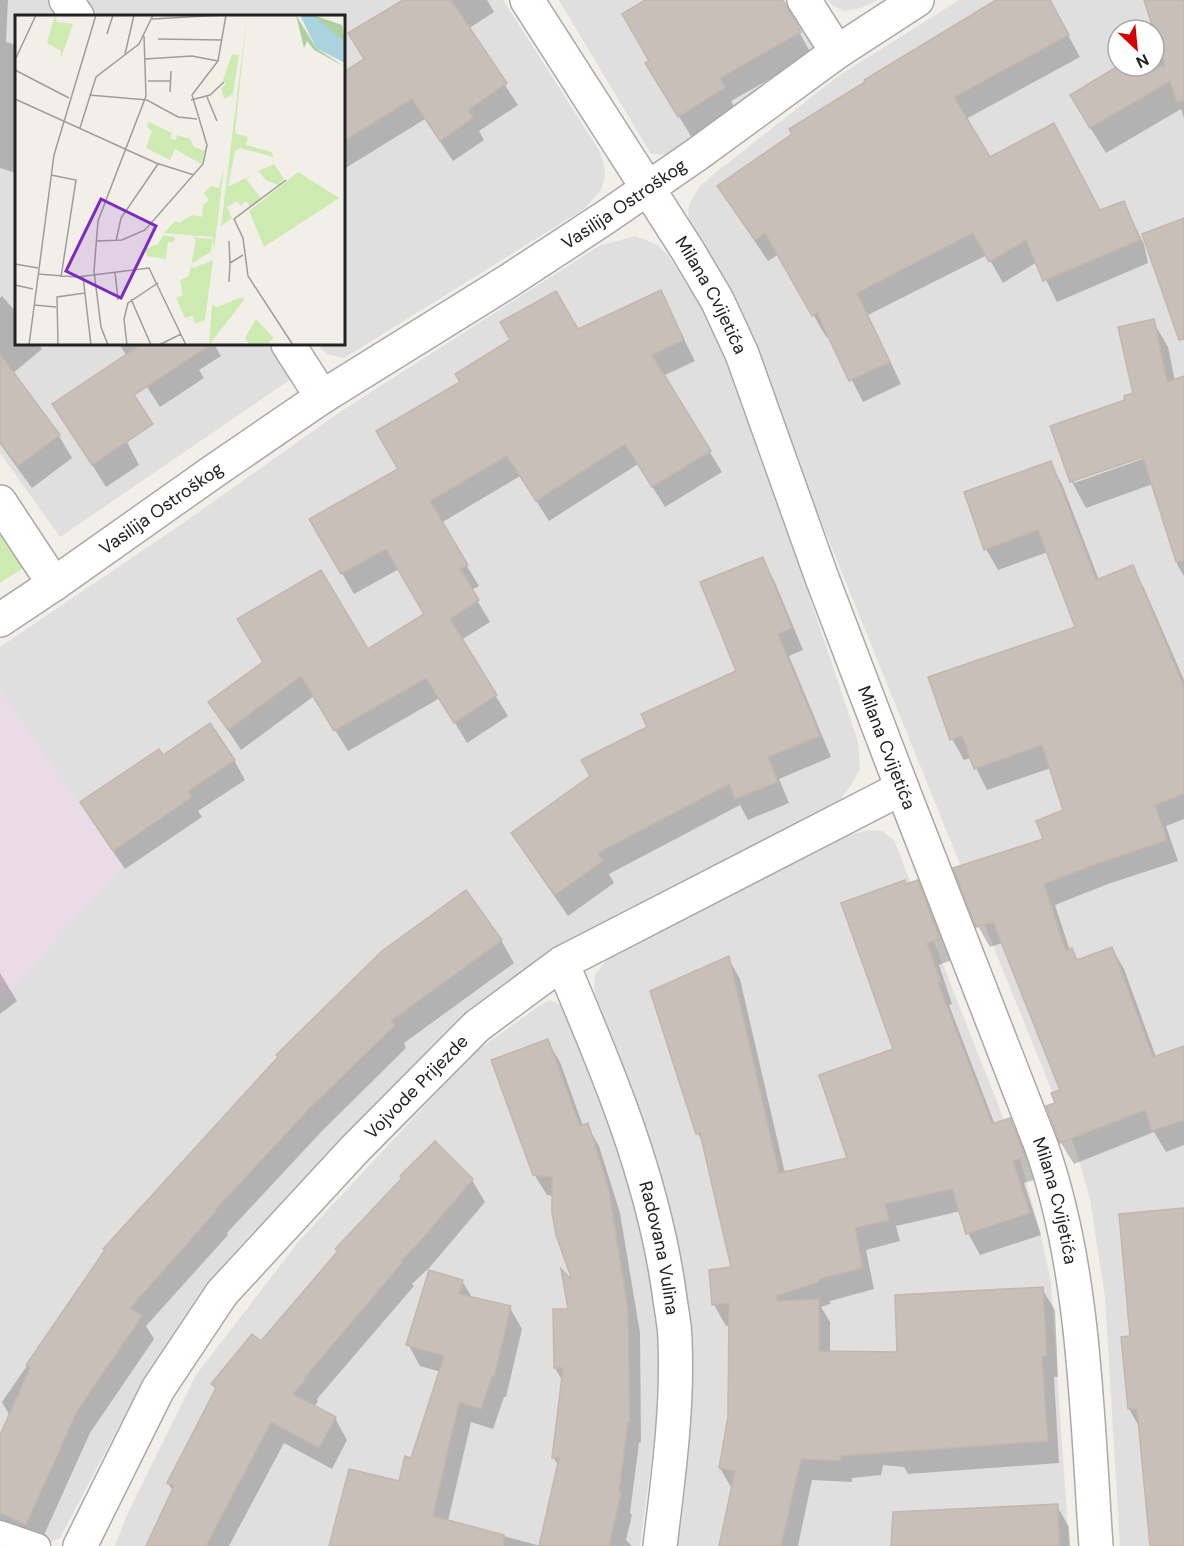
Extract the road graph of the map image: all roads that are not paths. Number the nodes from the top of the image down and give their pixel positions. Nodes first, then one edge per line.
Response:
1 (66, 0) edge
2 (527, 0) edge
3 (804, 0) edge
4 (917, 0) edge
5 (75, 15) edge
6 (837, 52) junction
7 (647, 188) junction
8 (289, 345) edge
9 (322, 397) junction
10 (0, 502) edge
11 (54, 584) junction
12 (0, 620) edge
13 (902, 788) junction
14 (562, 963) junction
15 (0, 1533) edge
16 (38, 1546) edge
17 (80, 1546) edge
18 (660, 1546) edge
19 (1096, 1546) edge

1 - 5 street
2 - 7 street, Milana Cvijetića
3 - 6 street
4 - 6 street, Vasilija Ostroškog
6 - 7 street, Vasilija Ostroškog
7 - 9 street, Vasilija Ostroškog
7 - 13 street, Milana Cvijetića
8 - 9 street
9 - 11 street, Vasilija Ostroškog
10 - 11 street
11 - 12 street, Vasilija Ostroškog
13 - 14 street, Vojvode Prijezde
13 - 19 street, Milana Cvijetića
14 - 17 street, Vojvode Prijezde
14 - 18 street, Radovana Vulina
15 - 16 lane

